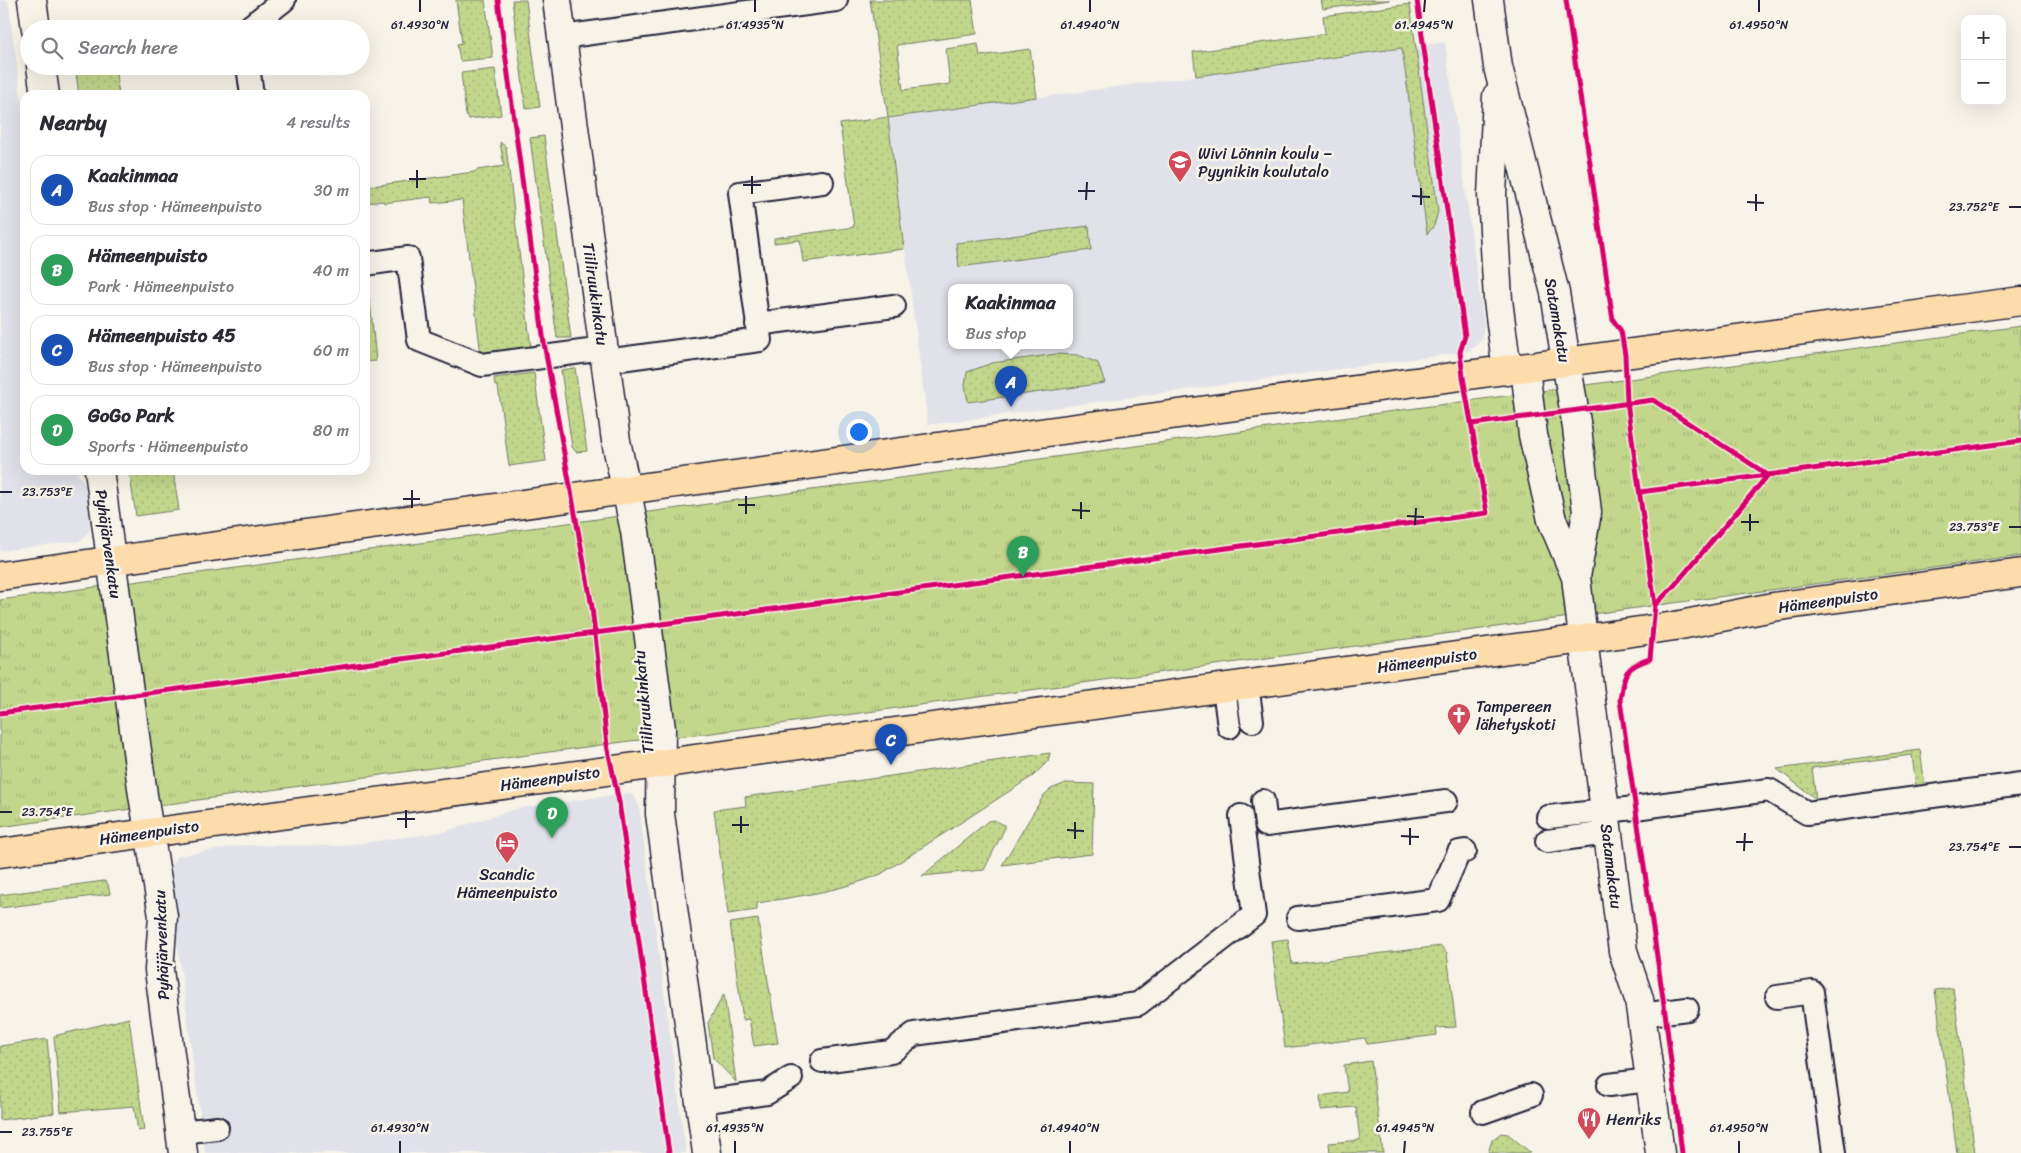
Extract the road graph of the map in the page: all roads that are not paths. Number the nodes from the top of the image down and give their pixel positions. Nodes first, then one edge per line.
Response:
1 (32, 0) edge
2 (284, 0) edge
3 (557, 0) edge
4 (836, 0) edge
5 (1490, 0) edge
6 (35, 20) edge
7 (258, 20) edge
8 (562, 37) junction
9 (1498, 67) junction
10 (42, 75) edge
11 (249, 75) edge
12 (44, 90) edge
13 (251, 90) edge
14 (822, 182) dead end
15 (370, 263) edge
16 (2021, 301) edge
17 (894, 306) dead end
18 (758, 324) junction
19 (605, 355) junction
20 (1566, 363) junction
21 (1516, 370) junction
22 (100, 475) edge
23 (626, 490) junction
24 (112, 561) junction
25 (2021, 573) edge
26 (0, 576) edge
27 (1576, 577) junction
28 (1583, 639) junction
29 (1236, 686) junction
30 (1252, 721) dead end
31 (1229, 727) dead end
32 (661, 763) junction
33 (2021, 784) edge
34 (1263, 801) dead end
35 (1446, 801) dead end
36 (1241, 816) dead end
37 (1548, 817) dead end
38 (1607, 822) junction
39 (150, 832) junction
40 (1547, 841) dead end
41 (1465, 851) dead end
42 (0, 853) edge
43 (1298, 918) dead end
44 (1777, 997) dead end
45 (1687, 1009) dead end
46 (1641, 1015) junction
47 (822, 1061) dead end
48 (790, 1078) dead end
49 (1649, 1080) junction
50 (1609, 1085) dead end
51 (1531, 1095) dead end
52 (700, 1102) junction
53 (1484, 1112) dead end
54 (217, 1128) dead end
55 (182, 1143) edge
56 (707, 1153) edge
57 (1660, 1153) edge
58 (1834, 1153) edge

1 - 6 street
2 - 7 lane
3 - 8 street, Tiiliruukinkatu
4 - 8 lane
5 - 9 street, Satamakatu
8 - 19 street, Tiiliruukinkatu
9 - 20 street, Satamakatu
9 - 21 street, Satamakatu
10 - 12 street
11 - 13 lane
14 - 18 lane
15 - 19 lane
16 - 20 main road
17 - 18 lane
18 - 19 lane
19 - 23 street, Tiiliruukinkatu
20 - 21 main road
20 - 27 street, Satamakatu
21 - 23 main road
21 - 27 street, Satamakatu
22 - 24 street, Pyhäjärvenkatu
23 - 24 main road
23 - 32 street, Tiiliruukinkatu
24 - 26 main road
24 - 39 street, Pyhäjärvenkatu
25 - 28 main road, Hämeenpuisto
27 - 28 street, Satamakatu
28 - 29 main road, Hämeenpuisto
28 - 38 street, Satamakatu
29 - 30 lane
29 - 31 lane
29 - 32 main road, Hämeenpuisto
32 - 39 main road, Hämeenpuisto
32 - 52 street, Tiiliruukinkatu
33 - 38 lane
34 - 35 lane
36 - 47 lane
37 - 38 lane
38 - 40 lane
38 - 46 street, Satamakatu
39 - 42 main road, Hämeenpuisto
39 - 55 street, Pyhäjärvenkatu
41 - 43 lane
44 - 58 lane
45 - 46 lane
46 - 49 street, Satamakatu
48 - 52 lane
49 - 50 lane
49 - 57 street, Satamakatu
51 - 53 lane
52 - 56 street, Tiiliruukinkatu
54 - 55 lane

